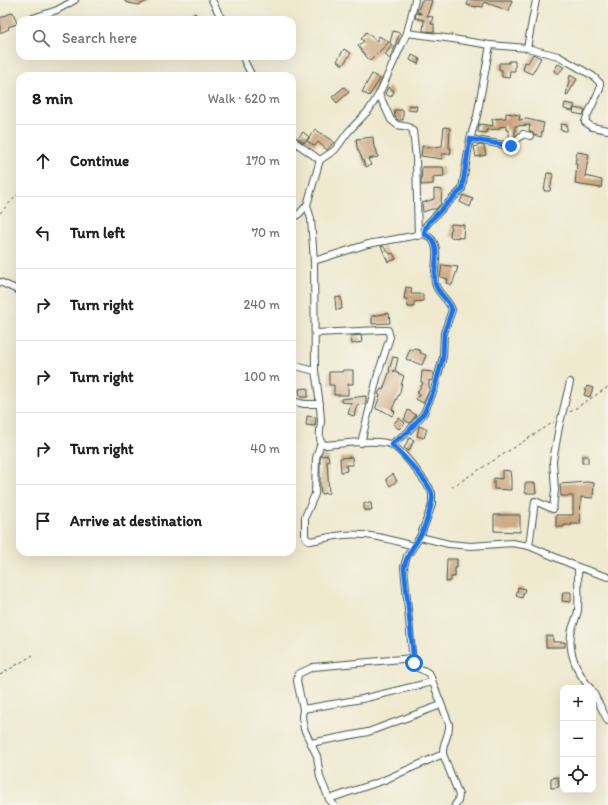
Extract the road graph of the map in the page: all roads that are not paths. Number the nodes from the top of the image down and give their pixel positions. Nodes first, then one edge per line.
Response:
1 (75, 0) edge
2 (212, 0) edge
3 (415, 0) edge
4 (536, 0) edge
5 (39, 16) edge
6 (220, 16) edge
7 (407, 33) junction
8 (490, 45) junction
9 (527, 48) junction
10 (244, 60) edge
11 (250, 72) edge
12 (379, 94) junction
13 (608, 130) edge
14 (530, 136) dead end
15 (470, 139) junction
16 (296, 143) edge
17 (320, 160) junction
18 (307, 205) junction
19 (296, 216) edge
20 (421, 235) junction
21 (314, 261) junction
22 (0, 282) edge
23 (16, 289) edge
24 (315, 333) junction
25 (296, 367) edge
26 (315, 371) junction
27 (570, 382) dead end
28 (296, 402) edge
29 (320, 404) junction
30 (321, 442) junction
31 (361, 443) junction
32 (391, 444) junction
33 (420, 537) junction
34 (413, 546) junction
35 (529, 546) junction
36 (578, 567) junction
37 (608, 576) edge
38 (413, 658) junction
39 (432, 682) junction
40 (587, 685) edge
41 (596, 698) edge
42 (441, 704) junction
43 (303, 709) junction
44 (608, 721) edge
45 (311, 743) junction
46 (443, 754) junction
47 (329, 798) junction
48 (334, 805) edge
49 (455, 805) edge

1 - 5 street
2 - 6 street
3 - 7 street
4 - 9 street
7 - 8 street
7 - 12 street
8 - 9 street
8 - 15 street
9 - 13 street
10 - 11 street
12 - 17 street
12 - 20 street
14 - 15 street
15 - 20 street
16 - 17 street
17 - 18 street
18 - 19 street
18 - 21 street
20 - 21 street
20 - 32 street
21 - 24 street
22 - 23 street
24 - 26 street
24 - 31 street
25 - 26 street
26 - 29 street
27 - 35 street
28 - 29 street
29 - 30 street
30 - 31 street
30 - 34 street
31 - 32 street
32 - 33 street
33 - 34 street
33 - 35 street
34 - 38 street
35 - 36 street
36 - 37 street
36 - 40 street
38 - 39 street
38 - 43 street
39 - 42 street
39 - 43 street
41 - 44 street
42 - 45 street
42 - 46 street
43 - 45 street
45 - 47 street
46 - 47 street
46 - 49 street
47 - 48 street

